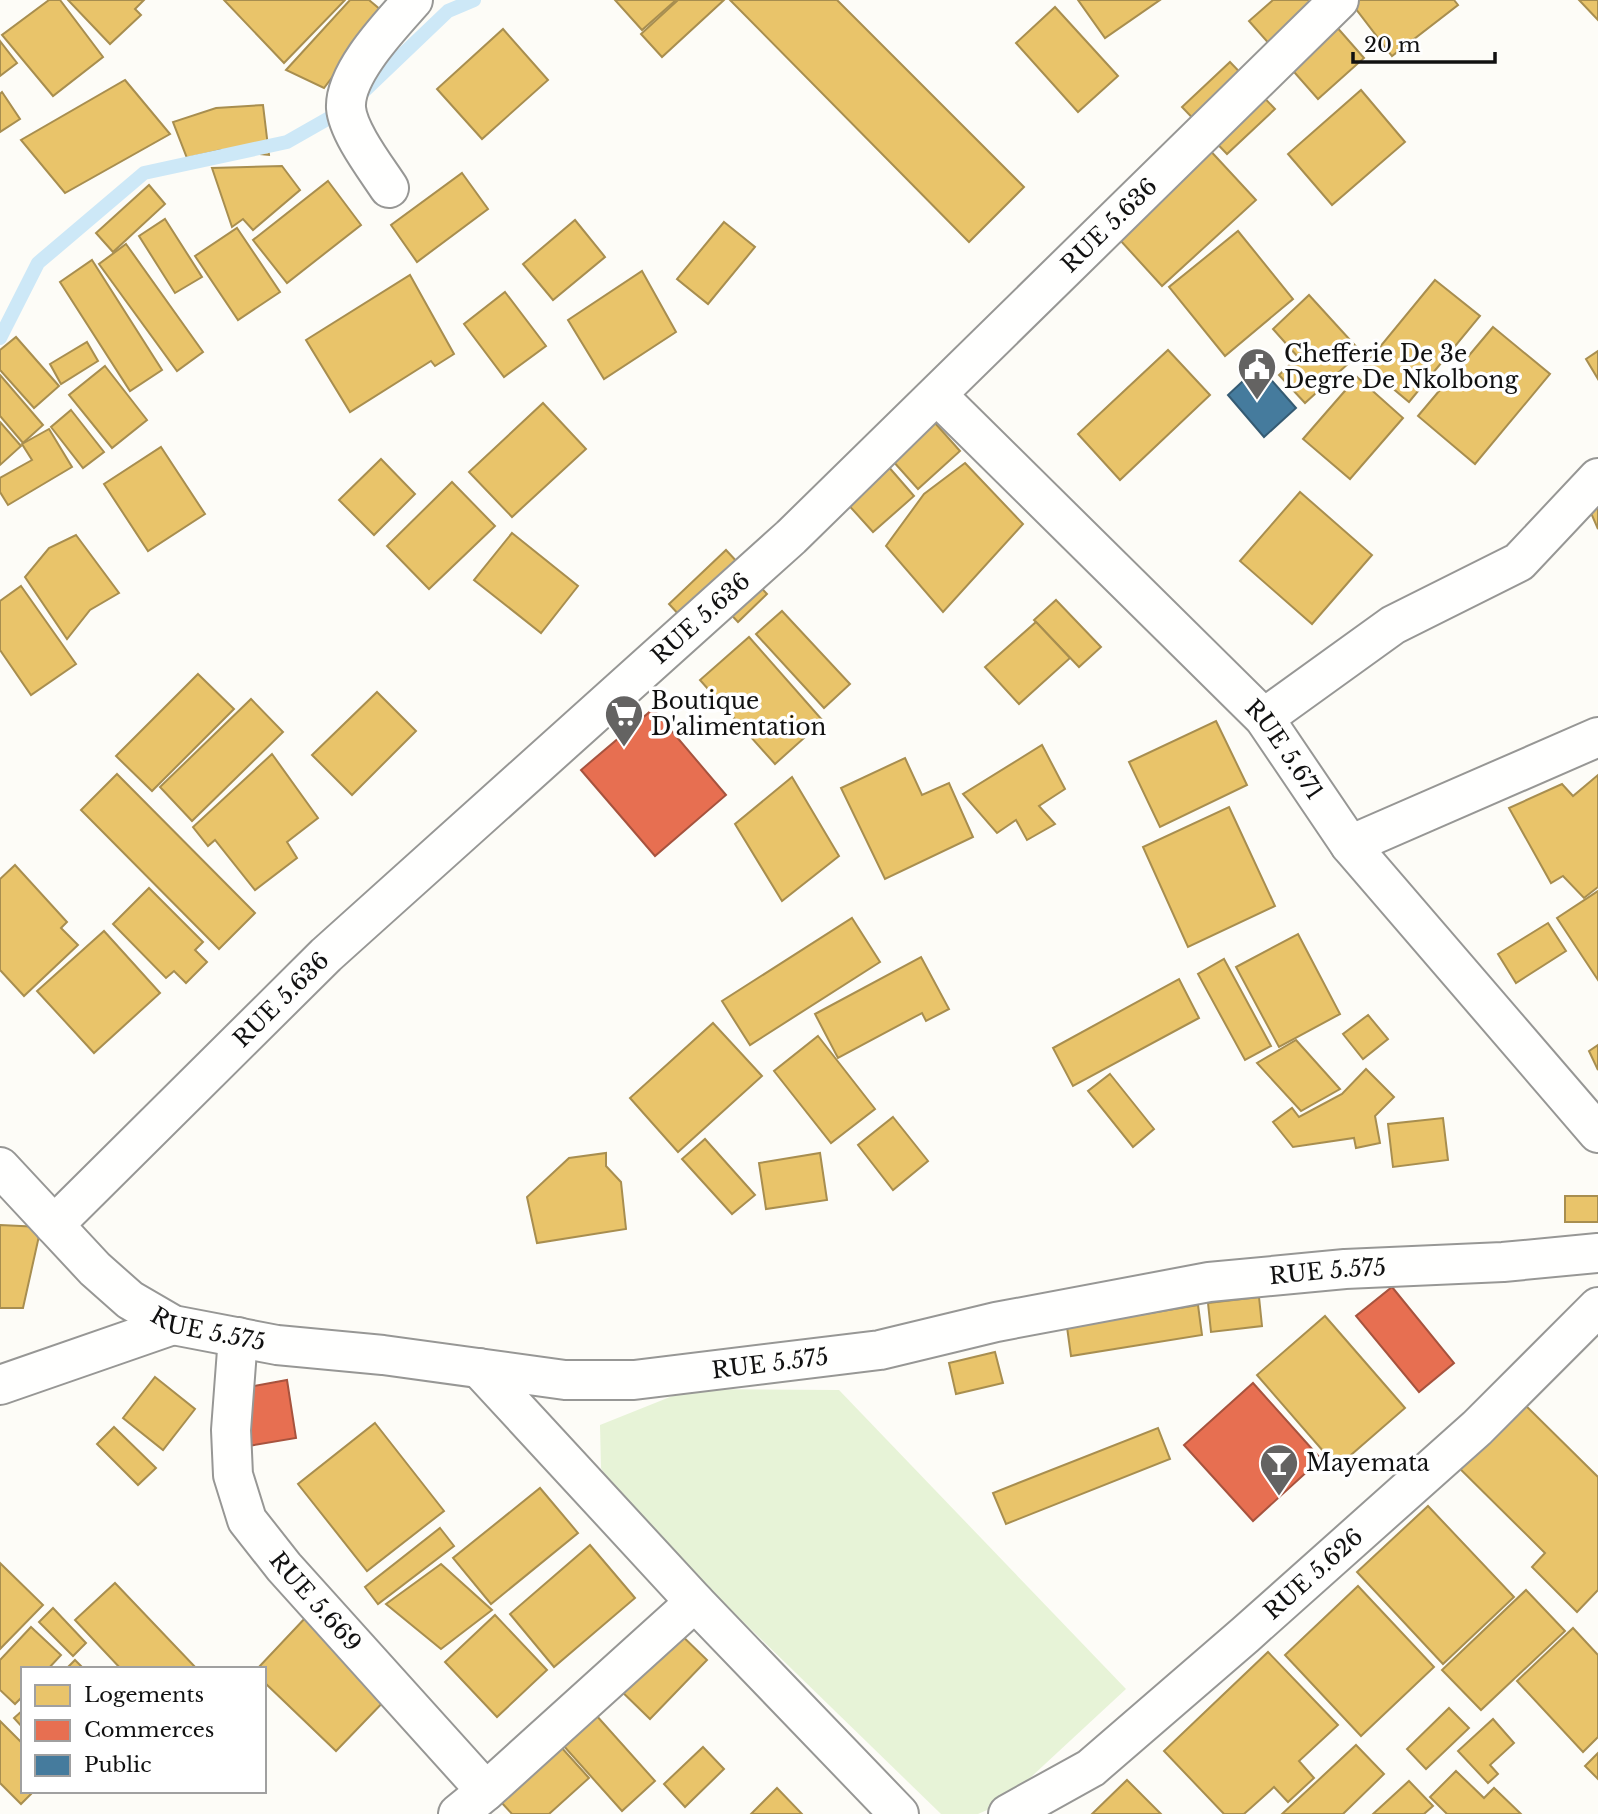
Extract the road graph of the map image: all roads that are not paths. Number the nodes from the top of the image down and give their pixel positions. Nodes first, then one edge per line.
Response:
1 (413, 0) edge
2 (1339, 0) edge
3 (389, 188) dead end
4 (937, 395) junction
5 (1598, 478) edge
6 (1264, 718) junction
7 (1598, 737) edge
8 (1350, 845) junction
9 (1598, 1133) edge
10 (0, 1167) edge
11 (54, 1225) junction
12 (1598, 1253) edge
13 (1598, 1307) edge
14 (173, 1325) junction
15 (238, 1337) junction
16 (479, 1368) junction
17 (0, 1385) edge
18 (695, 1602) junction
19 (472, 1802) edge
20 (898, 1814) edge
21 (1008, 1814) edge

1 - 3 street
2 - 4 street, RUE 5.636
4 - 6 street, RUE 5.671
4 - 11 street, RUE 5.636
5 - 6 street
6 - 8 street, RUE 5.671
7 - 8 street
8 - 9 street, RUE 5.671
10 - 11 street, RUE 5.575
11 - 14 street, RUE 5.575
12 - 16 street, RUE 5.575
13 - 21 street, RUE 5.626
14 - 15 street, RUE 5.575
14 - 17 street
15 - 16 street, RUE 5.575
15 - 19 street, RUE 5.669
16 - 18 street
18 - 19 street
18 - 20 street

